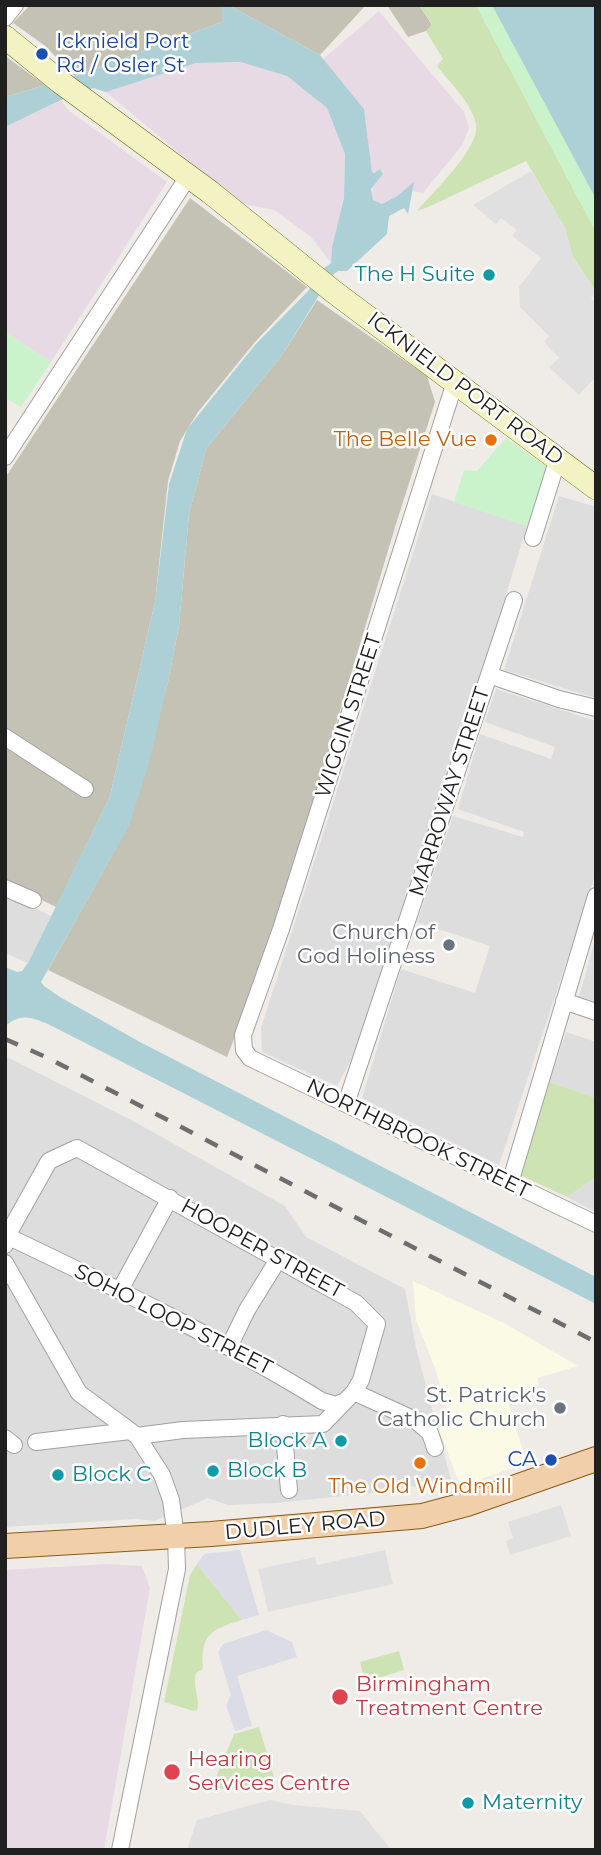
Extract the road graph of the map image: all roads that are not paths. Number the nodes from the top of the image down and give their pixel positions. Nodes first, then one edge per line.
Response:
1 (15, 5) edge
2 (5, 18) edge
3 (5, 37) edge
4 (188, 177) junction
5 (456, 382) junction
6 (11, 435) edge
7 (5, 457) edge
8 (558, 458) junction
9 (596, 488) edge
10 (533, 538) dead end
11 (514, 600) dead end
12 (489, 675) junction
13 (596, 708) edge
14 (5, 737) edge
15 (85, 789) dead end
16 (5, 888) edge
17 (596, 896) edge
18 (33, 900) dead end
19 (564, 1001) junction
20 (596, 1012) edge
21 (244, 1050) joint
22 (346, 1104) junction
23 (510, 1183) junction
24 (170, 1198) junction
25 (596, 1224) edge
26 (6, 1240) edge
27 (279, 1258) junction
28 (5, 1263) edge
29 (120, 1290) junction
30 (229, 1348) junction
31 (349, 1397) junction
32 (283, 1424) junction
33 (133, 1434) junction
34 (36, 1442) dead end
35 (435, 1448) dead end
36 (596, 1459) edge
37 (289, 1490) dead end
38 (176, 1536) junction
39 (5, 1546) edge
40 (120, 1850) edge

1 - 2 street
3 - 4 main road
4 - 5 main road, ICKNIELD PORT ROAD
4 - 6 street
5 - 8 main road, ICKNIELD PORT ROAD
5 - 21 street, WIGGIN STREET
6 - 7 street
8 - 9 main road, ICKNIELD PORT ROAD
8 - 10 street
11 - 12 street, MARROWAY STREET
12 - 13 street
12 - 22 street, MARROWAY STREET
14 - 15 street
16 - 18 street
17 - 19 street
19 - 20 street
19 - 23 street
21 - 22 street, NORTHBROOK STREET
22 - 23 street, NORTHBROOK STREET
23 - 25 street, NORTHBROOK STREET
24 - 26 street, HOOPER STREET
24 - 27 street, HOOPER STREET
24 - 29 street
26 - 29 street, SOHO LOOP STREET
27 - 30 street
27 - 31 street, HOOPER STREET
28 - 33 street
29 - 30 street, SOHO LOOP STREET
30 - 31 street, SOHO LOOP STREET
31 - 32 street, HOOPER STREET
31 - 35 street
32 - 33 street, HOOPER STREET
32 - 37 street
33 - 34 street, HOOPER STREET
33 - 38 street
36 - 38 main road, DUDLEY ROAD
38 - 39 main road, DUDLEY ROAD
38 - 40 street

